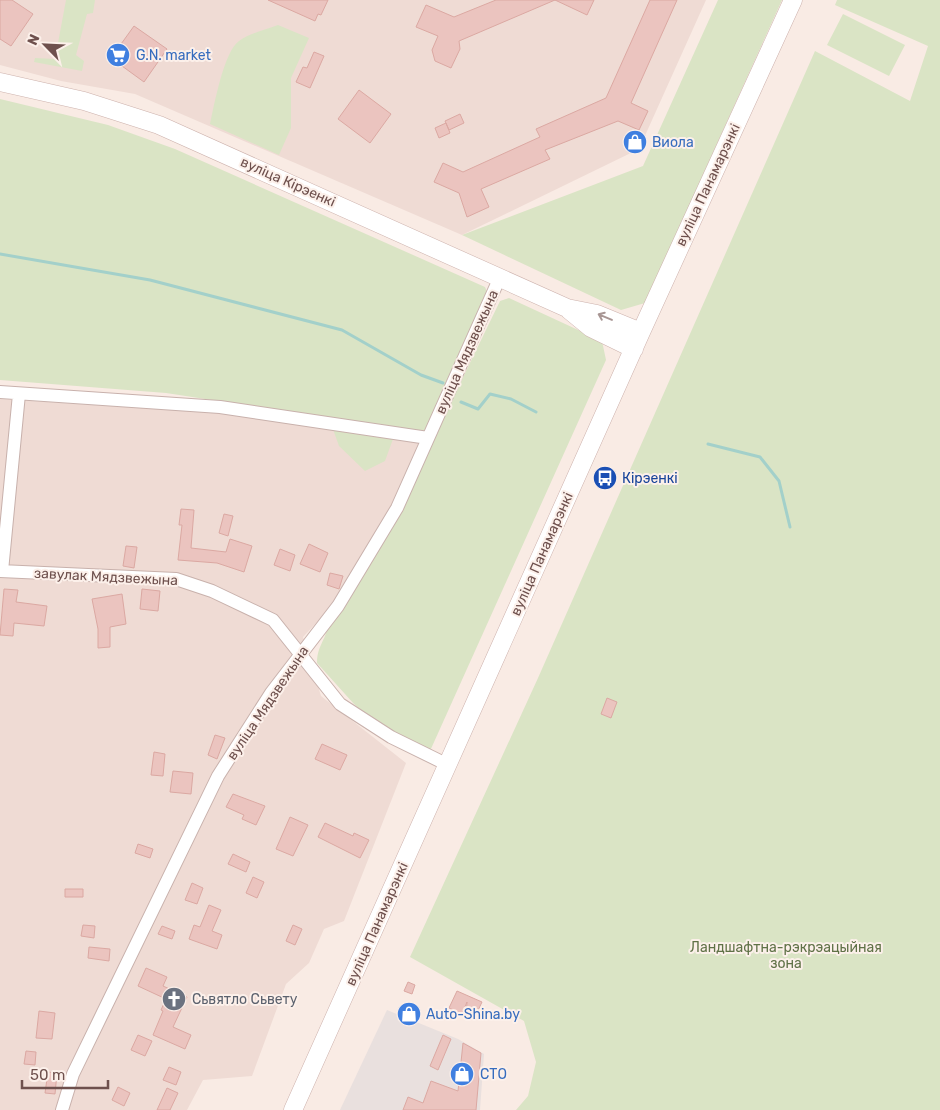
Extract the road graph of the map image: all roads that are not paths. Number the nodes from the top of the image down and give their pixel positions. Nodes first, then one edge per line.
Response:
1 (794, 0) edge
2 (0, 82) edge
3 (500, 277) junction
4 (567, 308) junction
5 (641, 332) junction
6 (634, 349) junction
7 (0, 392) edge
8 (19, 394) junction
9 (428, 438) junction
10 (1, 571) edge
11 (300, 654) junction
12 (448, 765) junction
13 (62, 1110) edge
14 (293, 1110) edge

1 - 5 main road, вуліца Панамарэнкі
2 - 3 main road, вуліца Кірэенкі
3 - 4 main road, вуліца Кірэенкі
3 - 9 street, вуліца Мядзвежына
5 -> 4 main road, вуліца Кірэенкі
4 - 6 main road, вуліца Кірэенкі
5 - 6 main road, вуліца Панамарэнкі
6 - 12 main road, вуліца Панамарэнкі
7 - 8 street
8 - 9 street
8 - 10 street
9 - 11 street, вуліца Мядзвежына
10 - 11 street, завулак Мядзвежына
11 - 12 street, завулак Мядзвежына
11 - 13 street, вуліца Мядзвежына
12 - 14 main road, вуліца Панамарэнкі

